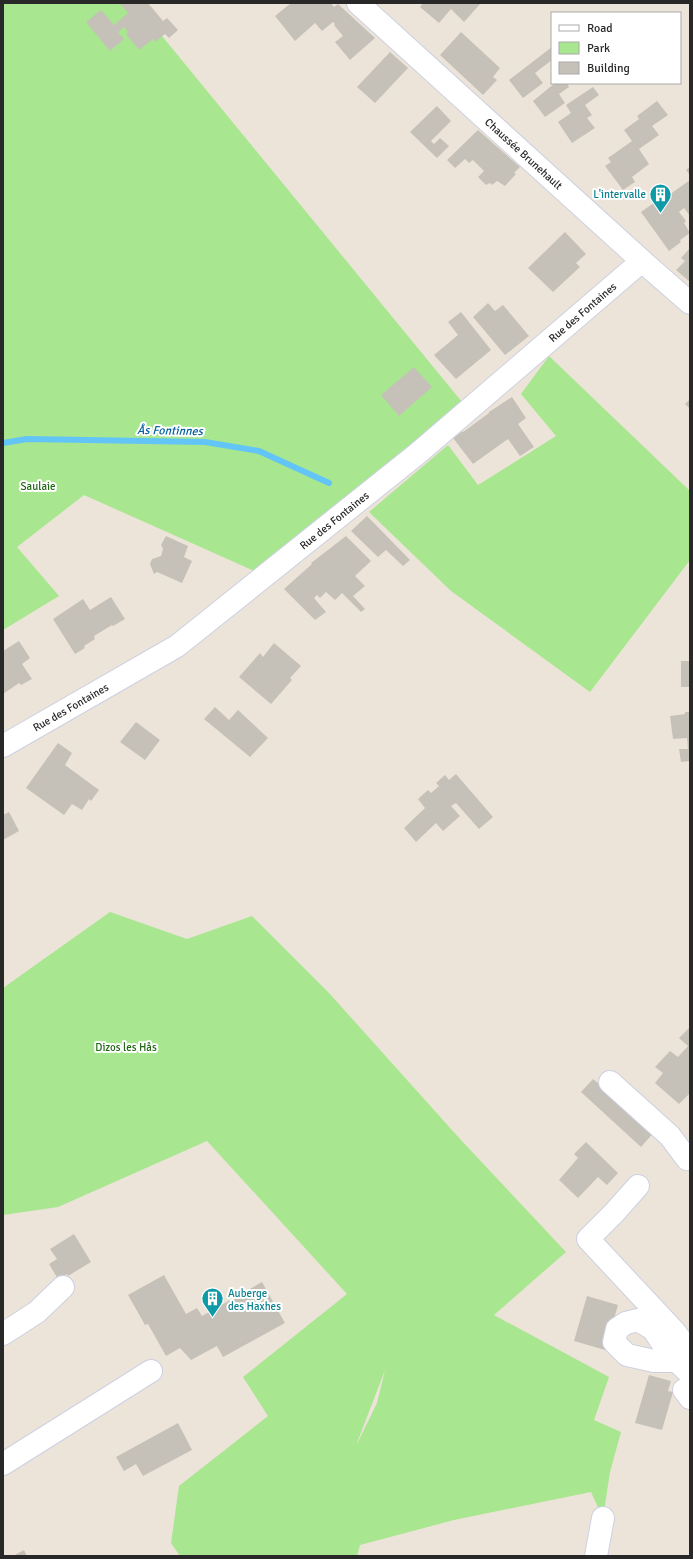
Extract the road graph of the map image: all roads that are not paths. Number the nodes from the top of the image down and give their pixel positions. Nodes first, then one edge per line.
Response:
1 (358, 3) edge
2 (642, 261) junction
3 (690, 303) edge
4 (3, 746) edge
5 (610, 1082) dead end
6 (690, 1158) edge
7 (638, 1186) dead end
8 (63, 1288) dead end
9 (3, 1334) edge
10 (151, 1371) dead end
11 (686, 1375) edge
12 (3, 1464) edge
13 (603, 1518) dead end
14 (596, 1556) edge

1 - 2 street, Chaussée Brunehault
2 - 3 street, Chaussée Brunehault
2 - 4 street, Rue des Fontaines
5 - 6 street
7 - 11 street
8 - 9 street
10 - 12 street
13 - 14 street

